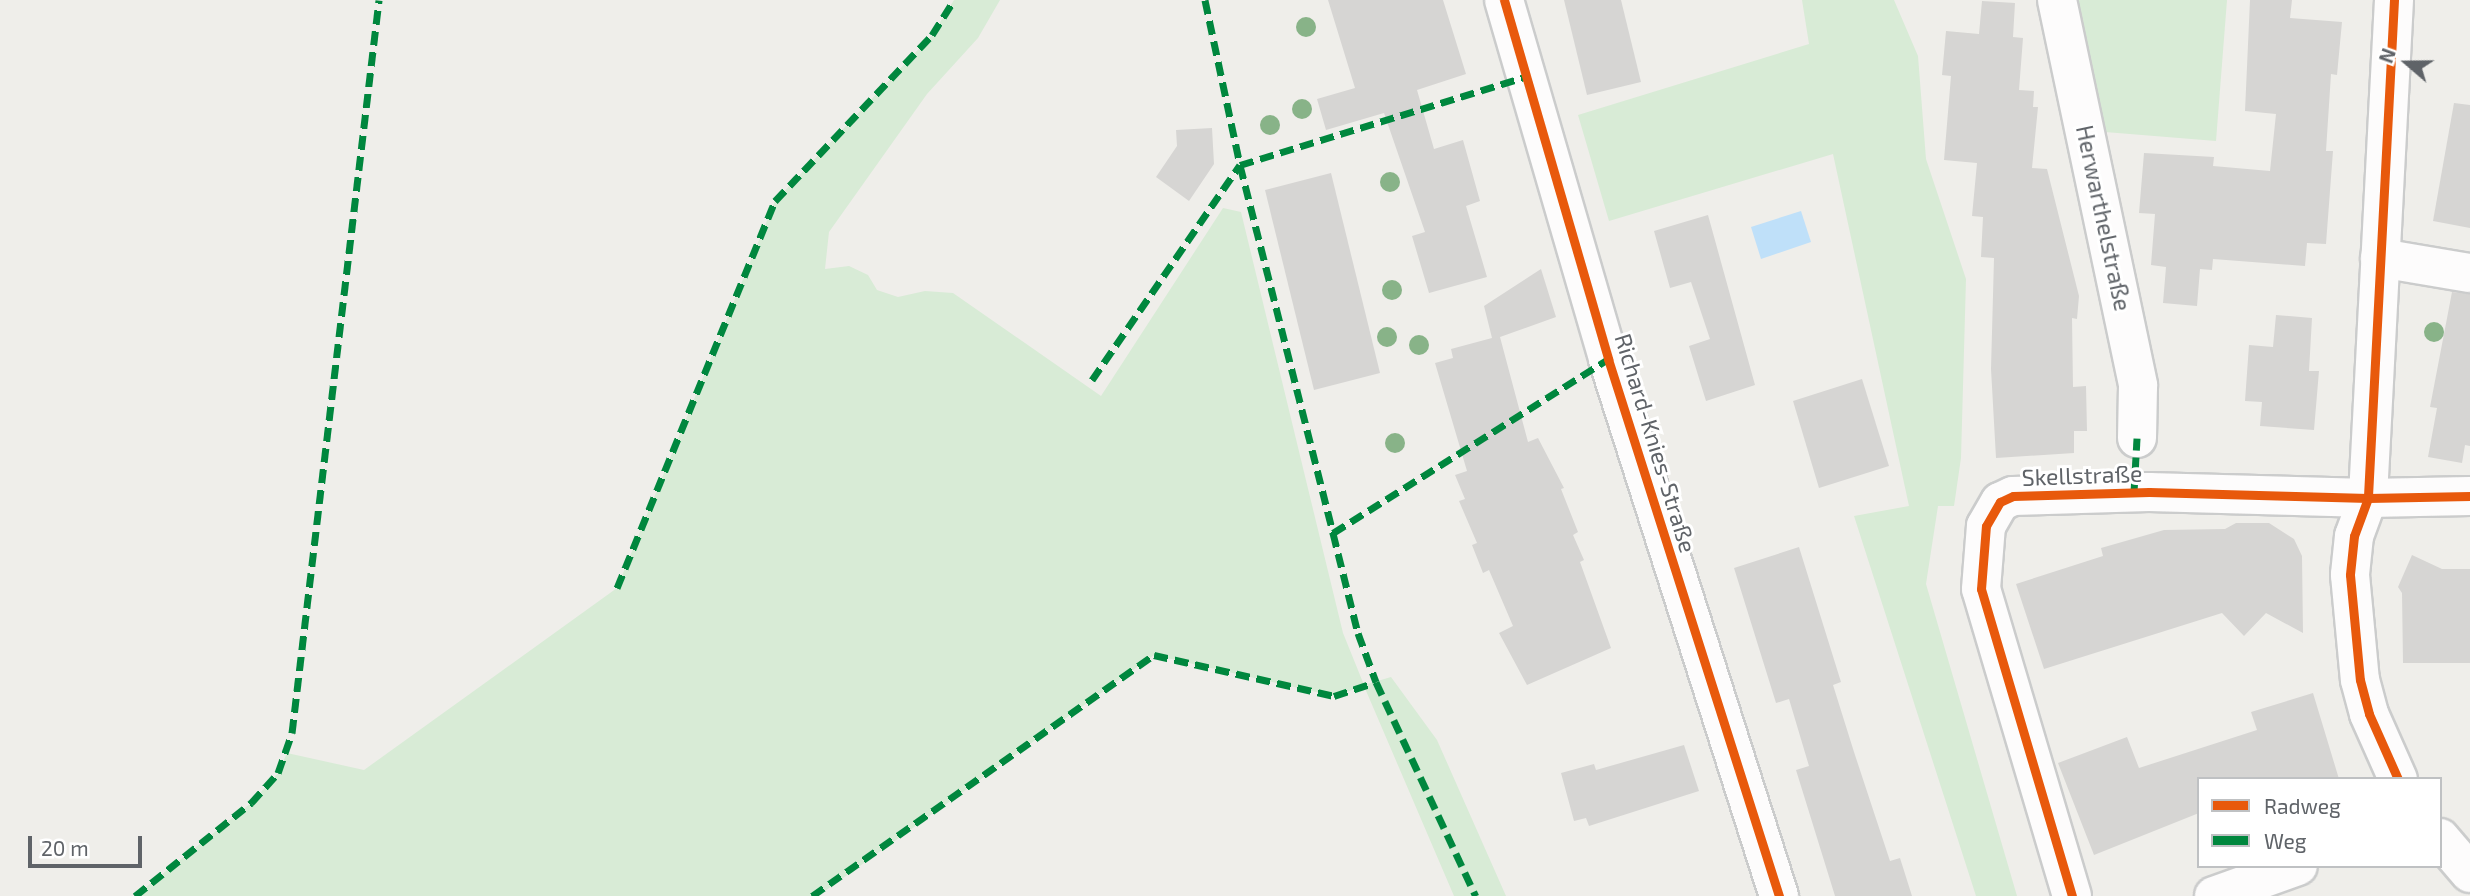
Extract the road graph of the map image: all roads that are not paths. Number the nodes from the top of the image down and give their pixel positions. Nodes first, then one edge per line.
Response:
1 (1504, 0) edge
2 (2057, 0) edge
3 (2394, 0) edge
4 (2380, 258) junction
5 (2470, 273) edge
6 (2137, 438) dead end
7 (2470, 496) edge
8 (2368, 498) junction
9 (2397, 777) edge
10 (2442, 840) edge
11 (2292, 868) edge
12 (2470, 873) edge
13 (1779, 896) edge
14 (2072, 896) edge
15 (2214, 896) edge

1 - 13 street, Richard-Knies-Straße
2 - 6 street, Herwarthelstraße
3 - 4 street
4 - 5 street
4 - 8 street
7 - 8 street
8 - 9 street
8 - 14 street, Skellstraße
10 - 12 street
11 - 15 street

